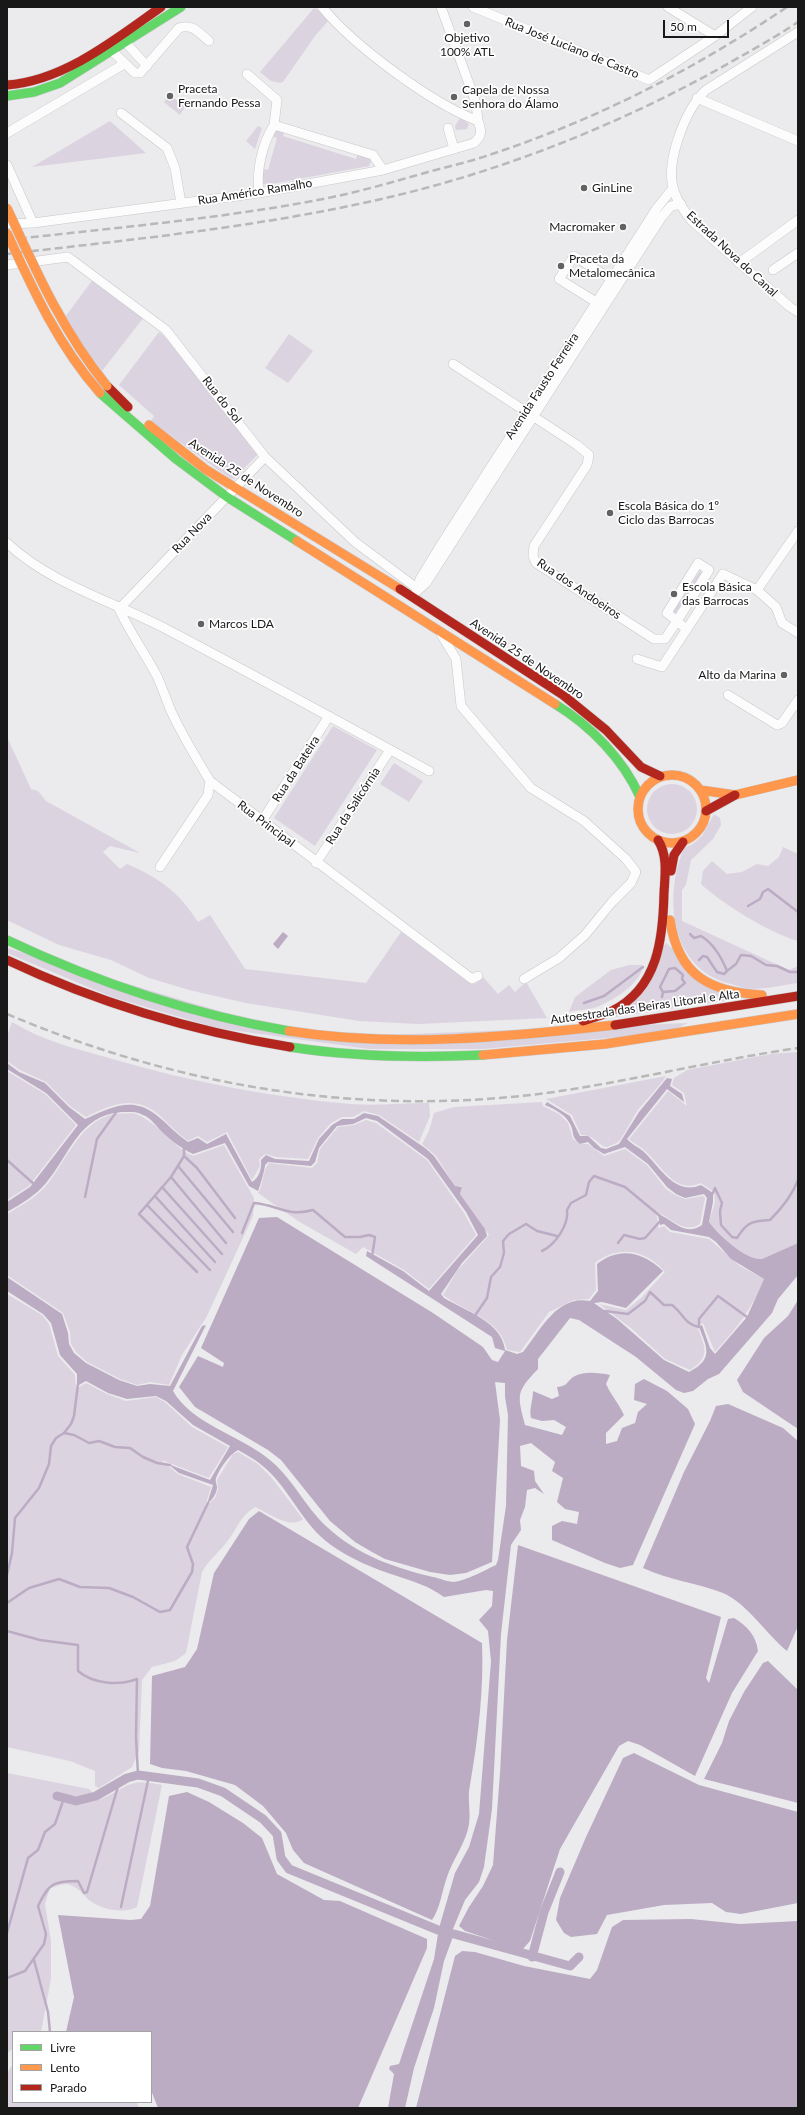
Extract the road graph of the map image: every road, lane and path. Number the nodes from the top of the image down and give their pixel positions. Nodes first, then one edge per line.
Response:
1 (161, 7) edge
2 (181, 7) edge
3 (322, 7) edge
4 (441, 7) edge
5 (473, 7) edge
6 (668, 7) edge
7 (752, 7) edge
8 (798, 32) edge
9 (715, 36) junction
10 (209, 41) dead end
11 (126, 43) junction
12 (112, 51) junction
13 (124, 64) junction
14 (147, 66) junction
15 (248, 74) dead end
16 (7, 85) edge
17 (7, 96) edge
18 (697, 98) junction
19 (121, 113) dead end
20 (478, 121) junction
21 (274, 124) junction
22 (448, 128) dead end
23 (7, 133) edge
24 (798, 141) edge
25 (454, 150) junction
26 (7, 165) edge
27 (383, 170) junction
28 (673, 188) junction
29 (259, 193) junction
30 (181, 203) junction
31 (680, 204) junction
32 (7, 208) edge
33 (798, 220) edge
34 (7, 224) edge
35 (33, 224) junction
36 (7, 233) edge
37 (798, 253) edge
38 (739, 263) junction
39 (7, 264) edge
40 (773, 270) dead end
41 (611, 279) junction
42 (596, 302) junction
43 (795, 307) edge
44 (453, 364) dead end
45 (104, 389) junction
46 (529, 414) junction
47 (265, 457) junction
48 (235, 488) junction
49 (227, 498) junction
50 (798, 531) edge
51 (7, 543) edge
52 (418, 589) junction
53 (757, 590) junction
54 (412, 598) junction
55 (119, 609) junction
56 (404, 610) junction
57 (677, 622) junction
58 (686, 629) junction
59 (439, 631) junction
60 (798, 633) edge
61 (638, 659) dead end
62 (728, 695) dead end
63 (798, 700) edge
64 (329, 716) junction
65 (390, 750) junction
66 (429, 771) dead end
67 (660, 776) junction
68 (798, 780) edge
69 (210, 781) junction
70 (700, 790) junction
71 (735, 794) junction
72 (640, 797) junction
73 (706, 811) junction
74 (262, 821) junction
75 (658, 840) junction
76 (683, 842) junction
77 (316, 863) junction
78 (160, 867) dead end
79 (7, 940) edge
80 (7, 960) edge
81 (478, 976) dead end
82 (524, 979) dead end
83 (798, 996) edge
84 (798, 1014) edge
85 (545, 1032) junction

1 - 16 main road
2 - 11 main road
3 - 20 street
4 - 20 street
5 - 9 street, Rua José Luciano de Castro
6 - 9 street
7 - 9 street
8 - 18 street
10 - 14 street
11 - 12 main road
11 - 14 street
12 - 13 street
12 - 17 main road
13 - 14 street
13 - 23 street
15 - 21 street
18 - 24 street
18 - 28 street, Estrada Nova do Canal
19 - 30 street
20 - 25 street, Rua Américo Ramalho
21 - 27 street
21 - 29 street
22 - 25 street
25 - 27 street, Rua Américo Ramalho
26 - 35 street
27 - 29 street, Rua Américo Ramalho
28 - 31 street, Estrada Nova do Canal
28 - 41 street, Avenida Fausto Ferreira
29 - 30 street, Rua Américo Ramalho
30 - 35 street, Rua Américo Ramalho
31 - 38 street, Estrada Nova do Canal
31 - 46 street, Avenida Fausto Ferreira
32 - 45 main road, Avenida 25 de Novembro, bridge
33 - 38 street
34 - 35 street, Rua Américo Ramalho
36 - 45 main road, Avenida 25 de Novembro, bridge
37 - 40 street
38 - 43 street, Estrada Nova do Canal
39 - 47 street, Rua do Sol
41 - 42 street, Avenida Fausto Ferreira
41 - 42 street
42 - 46 street, Avenida Fausto Ferreira
44 - 46 street
45 - 48 main road, Avenida 25 de Novembro
45 - 49 main road, Avenida 25 de Novembro
46 - 52 street, Avenida Fausto Ferreira
46 - 57 street, Rua dos Andoeiros
47 - 48 street, Rua Nova
47 - 52 street, Rua do Sol
48 - 49 street, Rua Nova
48 - 54 main road, Avenida 25 de Novembro
49 - 55 street, Rua Nova
49 - 56 main road, Avenida 25 de Novembro
50 - 53 street
51 - 55 street
52 - 54 street, Avenida Fausto Ferreira
53 - 58 street
53 - 60 street
54 - 56 street
54 - 67 main road, Avenida 25 de Novembro
55 - 64 street
55 - 69 street, Rua Principal
56 - 59 main road, Avenida 25 de Novembro
57 - 57 street, Rua dos Andoeiros
57 - 58 street, Rua dos Andoeiros
58 - 61 street
59 - 72 main road, Avenida 25 de Novembro
59 - 82 street
62 - 63 street
64 - 65 street
64 - 74 street, Rua da Bateira
65 - 66 street
65 - 77 street, Rua da Salicórnia
67 - 70 main road
67 - 72 main road
68 - 71 main road
69 - 74 street, Rua Principal
69 - 78 street
70 - 71 main road
70 - 73 main road
71 - 73 main road
72 - 75 main road
73 - 76 main road
74 - 77 street, Rua Principal
75 - 76 main road
75 - 85 main road
76 - 83 main road
77 - 81 street, Rua Principal
79 - 85 main road, Autoestrada das Beiras Litoral e Alta
80 - 84 main road
83 - 85 main road, Autoestrada das Beiras Litoral e Alta

